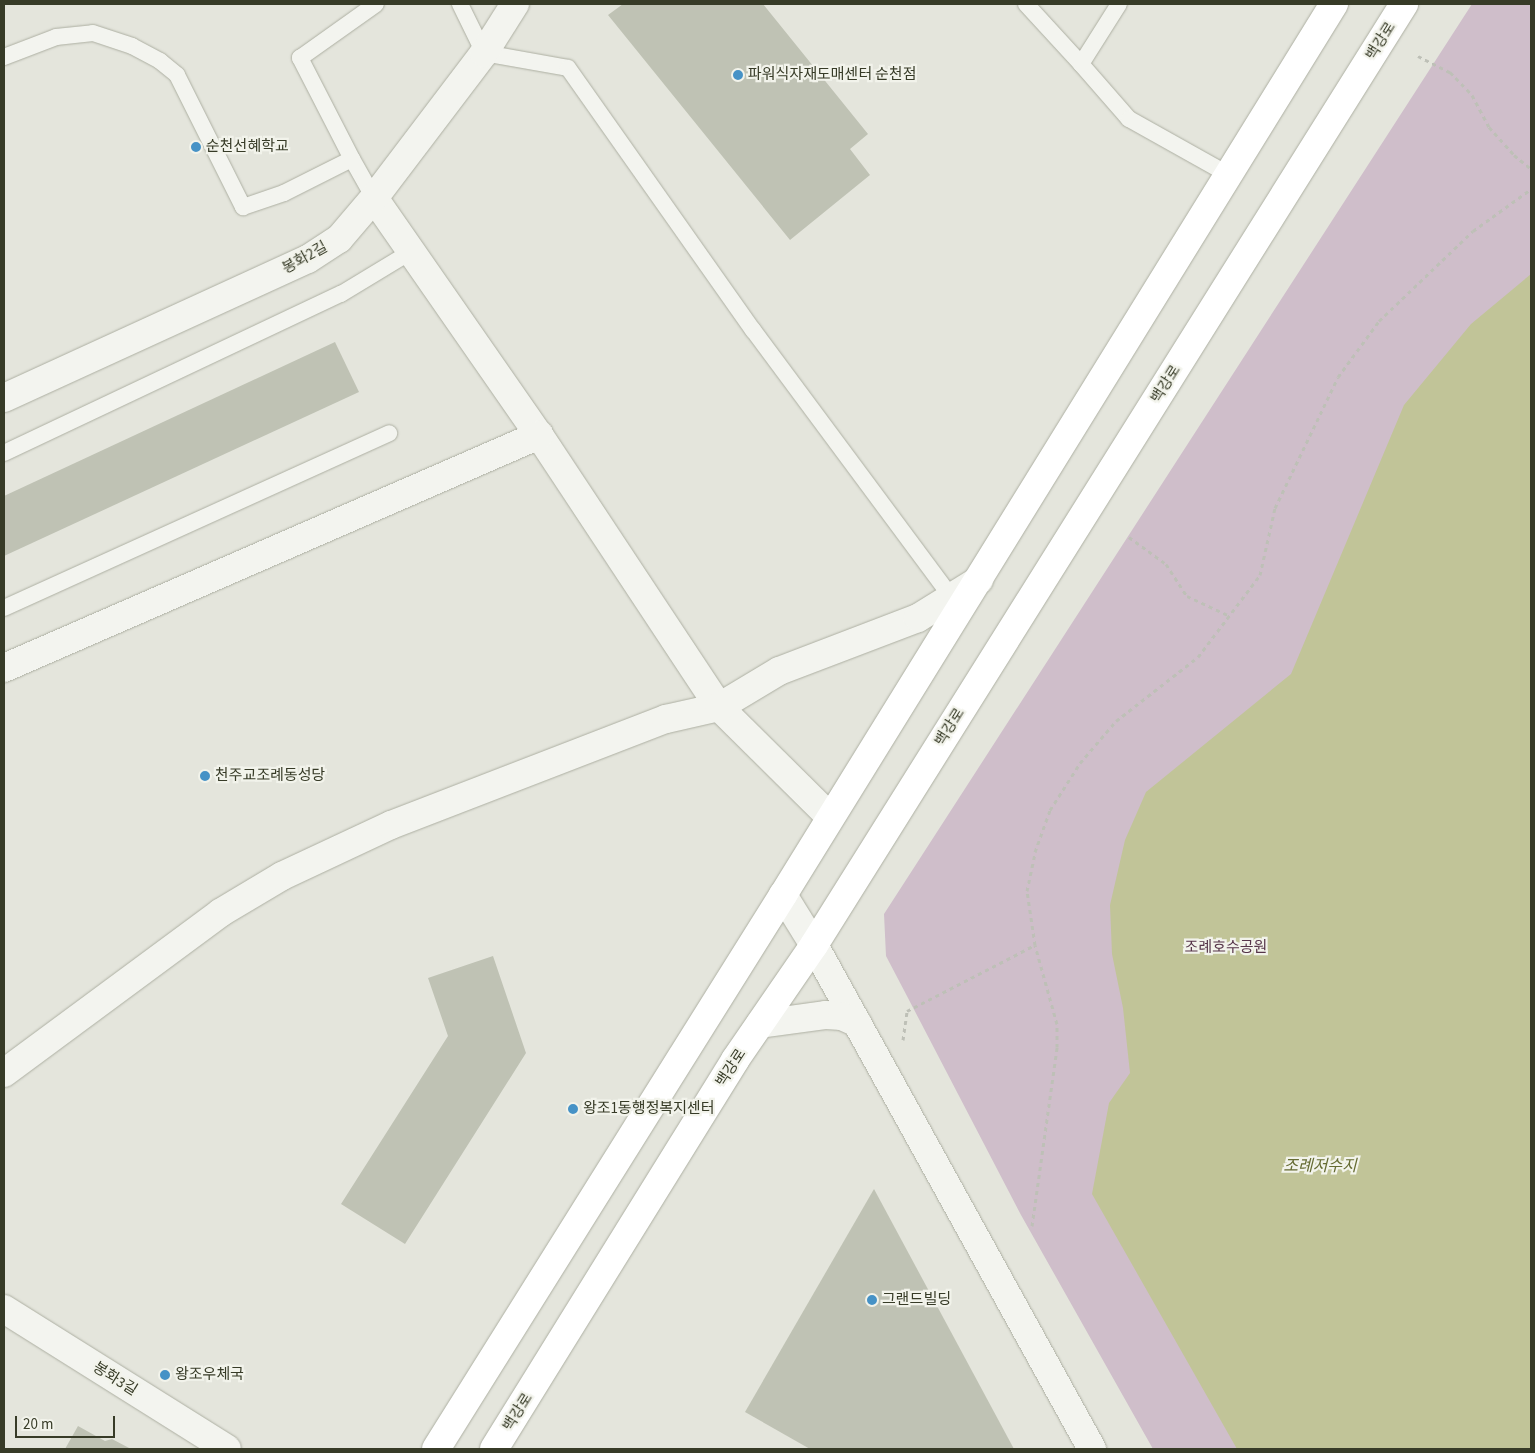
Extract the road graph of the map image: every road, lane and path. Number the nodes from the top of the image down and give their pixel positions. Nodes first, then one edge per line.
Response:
1 (376, 4) edge
2 (460, 4) edge
3 (516, 4) edge
4 (1026, 4) edge
5 (1119, 4) edge
6 (1334, 4) edge
7 (1404, 4) edge
8 (484, 53) junction
9 (1418, 56) dead end
10 (4, 57) edge
11 (1081, 64) junction
12 (352, 160) junction
13 (1531, 169) edge
14 (1229, 175) junction
15 (1531, 189) edge
16 (374, 198) junction
17 (412, 252) junction
18 (4, 398) edge
19 (389, 434) dead end
20 (539, 435) junction
21 (4, 453) edge
22 (1129, 537) dead end
23 (979, 580) junction
24 (951, 597) junction
25 (4, 608) edge
26 (1230, 616) junction
27 (4, 668) edge
28 (719, 707) junction
29 (830, 817) junction
30 (783, 895) junction
31 (814, 945) junction
32 (1034, 945) junction
33 (857, 1023) junction
34 (760, 1024) junction
35 (903, 1043) dead end
36 (4, 1073) edge
37 (1032, 1226) dead end
38 (4, 1309) edge
39 (226, 1449) edge
40 (436, 1449) edge
41 (494, 1449) edge
42 (1092, 1449) edge

1 - 12 lane
2 - 8 lane
3 - 8 street, 봉화2길
4 - 11 lane
5 - 11 lane
6 - 14 main road
7 - 31 main road, 백강로
8 - 16 street, 봉화2길
8 - 24 lane
9 - 13 path
10 - 12 lane
11 - 14 lane
12 - 16 lane
14 - 23 main road
15 - 26 path
16 - 17 street
16 - 18 street, 봉화2길
17 - 20 street
17 - 21 lane
19 - 25 lane
20 - 27 street
20 - 28 street
22 - 26 path
23 - 24 street
23 - 29 main road
24 - 28 street
26 - 32 path
28 - 29 street
28 - 36 street
29 - 30 main road
30 - 31 street
30 - 40 main road
31 - 33 street
31 - 34 main road, 백강로
32 - 35 path
32 - 37 path
33 - 34 street
33 - 42 street
34 - 41 main road, 백강로
38 - 39 street, 봉화3길

